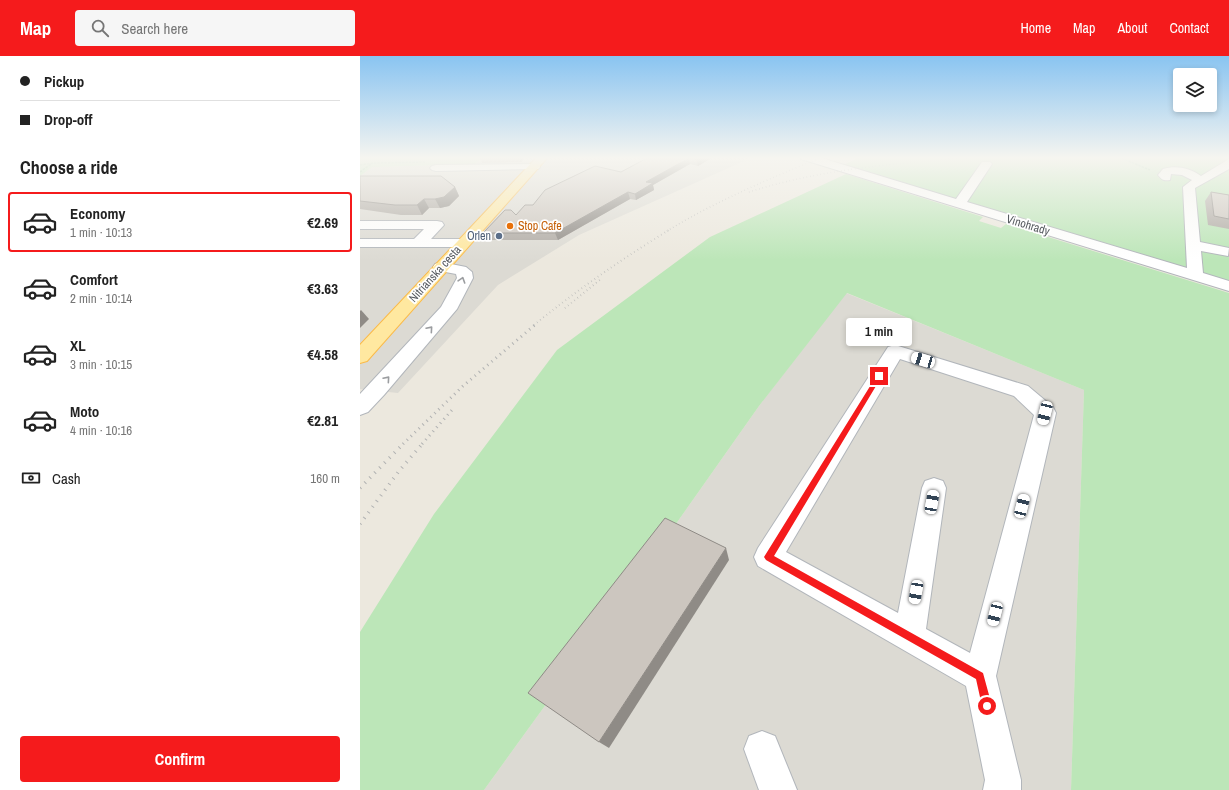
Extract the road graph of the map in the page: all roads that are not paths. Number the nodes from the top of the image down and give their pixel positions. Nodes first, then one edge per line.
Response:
1 (511, 191) edge
2 (917, 191) edge
3 (968, 191) edge
4 (1189, 191) edge
5 (959, 204) junction
6 (360, 225) edge
7 (360, 243) edge
8 (418, 243) junction
9 (463, 243) junction
10 (1194, 245) junction
11 (1228, 252) dead end
12 (441, 267) junction
13 (1195, 276) junction
14 (1229, 286) edge
15 (360, 357) edge
16 (360, 407) edge
17 (934, 488) dead end
18 (909, 636) junction
19 (980, 676) junction
20 (762, 749) dead end
21 (778, 790) edge
22 (1002, 790) edge

1 - 9 main road, Nitrianska cesta
2 - 5 street, Vinohrady
3 - 5 street
4 - 10 street
5 - 13 street, Vinohrady
6 - 8 street
7 - 8 street
8 - 9 street
9 - 12 main road, Nitrianska cesta
10 - 11 street
10 - 13 street
12 - 15 main road, Nitrianska cesta
16 -> 12 street
13 - 14 street, Vinohrady
17 - 18 street
18 - 19 street
18 - 19 street
19 - 22 street
20 - 21 street

